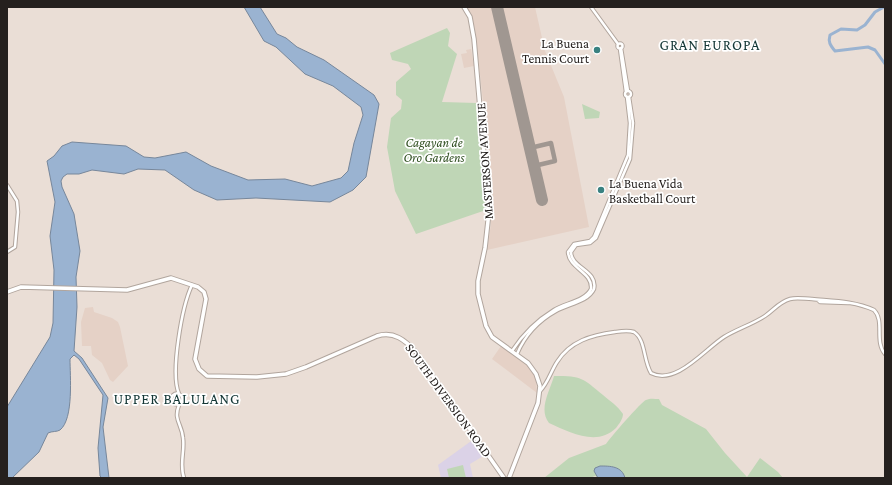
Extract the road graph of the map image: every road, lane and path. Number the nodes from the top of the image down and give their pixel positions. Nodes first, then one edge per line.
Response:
1 (464, 7) edge
2 (591, 7) edge
3 (7, 185) edge
4 (7, 252) edge
5 (192, 285) junction
6 (7, 292) edge
7 (525, 335) junction
8 (517, 343) junction
9 (521, 345) junction
10 (512, 351) junction
11 (517, 354) junction
12 (885, 354) edge
13 (177, 389) junction
14 (540, 391) junction
15 (179, 394) junction
16 (174, 395) junction
17 (175, 405) junction
18 (179, 405) junction
19 (177, 410) junction
20 (184, 478) edge
21 (504, 478) edge
22 (509, 478) edge

1 - 10 main road, MASTERSON AVENUE
2 - 7 street
3 - 4 street
5 - 6 main road, SOUTH DIVERSION ROAD
5 - 13 street
5 - 21 main road, SOUTH DIVERSION ROAD
7 - 8 street
7 - 9 street
8 - 9 street
8 - 10 street
9 - 11 street
10 - 11 main road, MASTERSON AVENUE
11 - 14 main road, MASTERSON AVENUE
12 - 14 street
13 - 15 street
13 - 16 street
14 - 22 main road
15 - 16 street
15 - 18 street
16 - 17 street
17 - 18 street
17 - 19 street
18 - 19 street
19 - 20 street

